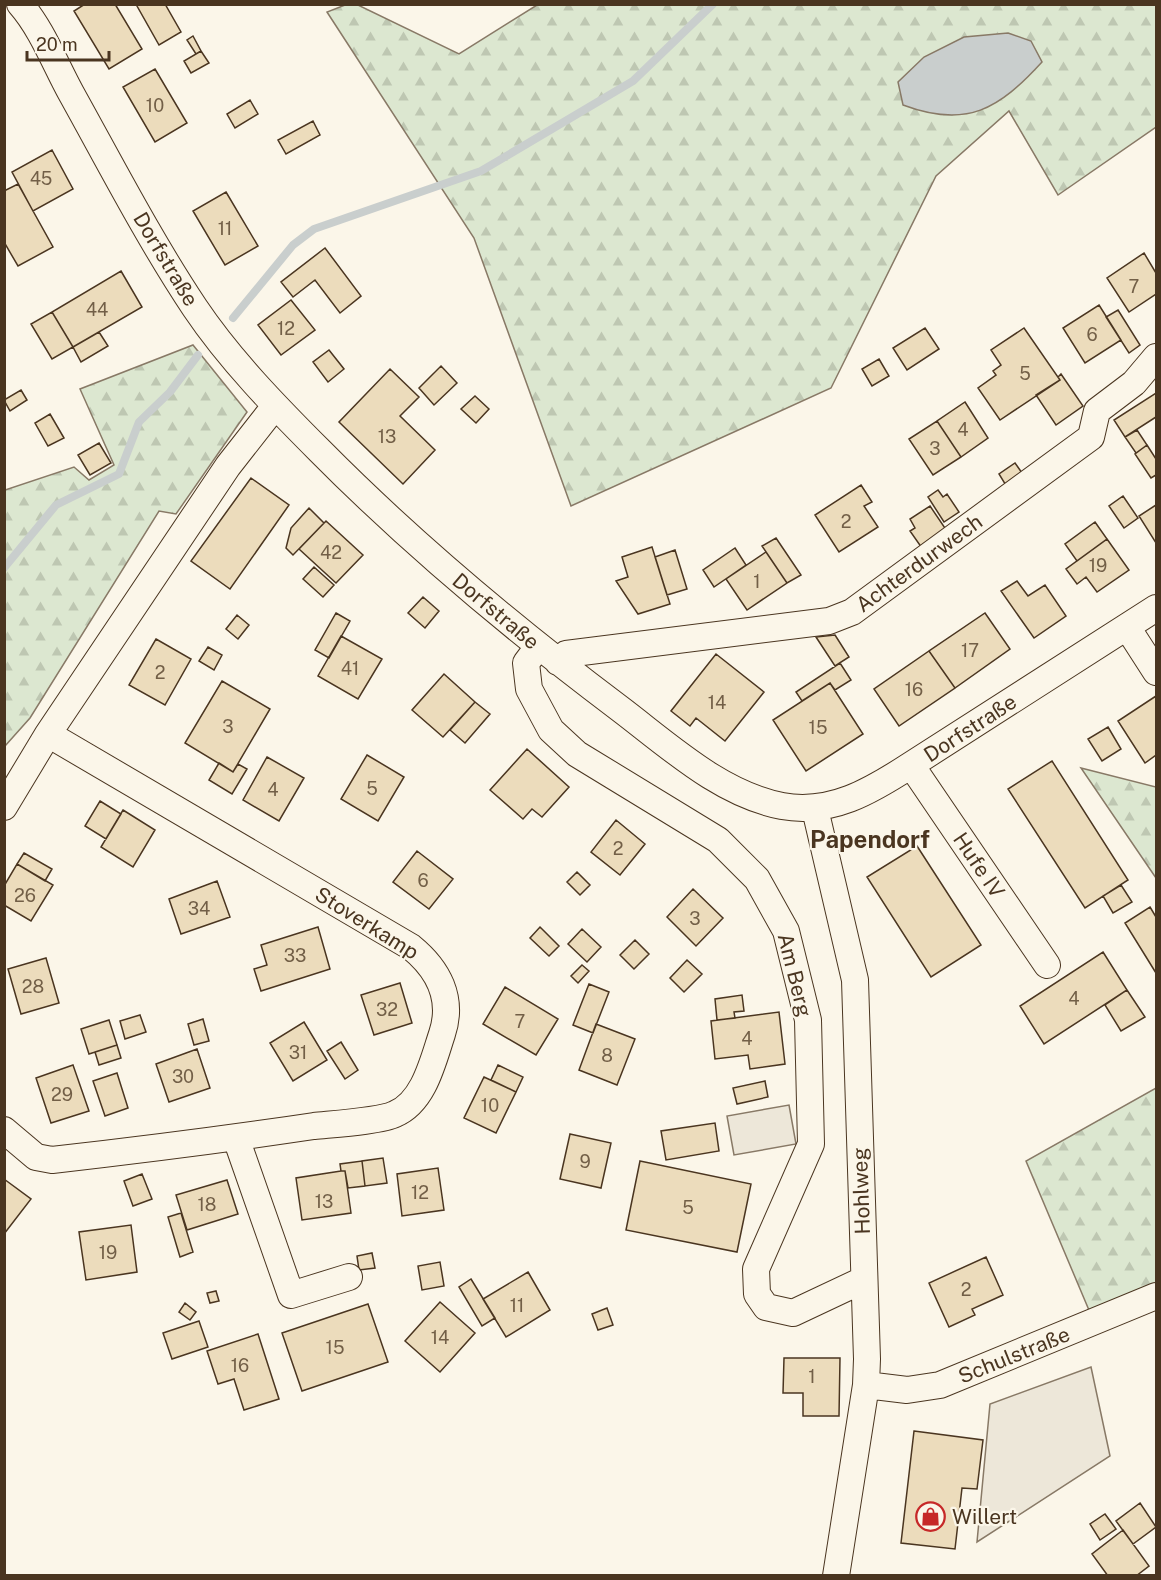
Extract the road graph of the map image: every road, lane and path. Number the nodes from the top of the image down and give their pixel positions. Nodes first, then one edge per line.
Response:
1 (20, 4) edge
2 (1154, 364) edge
3 (274, 406) junction
4 (1156, 608) edge
5 (1127, 627) junction
6 (532, 655) junction
7 (558, 662) junction
8 (1156, 672) edge
9 (48, 734) junction
10 (911, 765) junction
11 (4, 807) edge
12 (815, 809) junction
13 (1047, 965) dead end
14 (4, 1131) edge
15 (236, 1138) junction
16 (349, 1277) dead end
17 (863, 1280) junction
18 (1156, 1296) edge
19 (866, 1385) junction
20 (836, 1575) edge

1 - 3 street, Dorfstraße
2 - 7 street, Achterdurwech
3 - 6 street, Dorfstraße
3 - 9 street
4 - 5 street, Dorfstraße
5 - 8 street
5 - 10 street, Dorfstraße
6 - 7 street, Dorfstraße
6 - 17 street, Am Berg
7 - 12 street, Dorfstraße
9 - 11 street
9 - 15 street, Stoverkamp
10 - 12 street, Dorfstraße
10 - 13 street, Hufe IV
12 - 17 street, Hohlweg
14 - 15 street, Stoverkamp
15 - 16 street
17 - 19 street, Hohlweg
18 - 19 street, Schulstraße
19 - 20 street, Hohlweg

